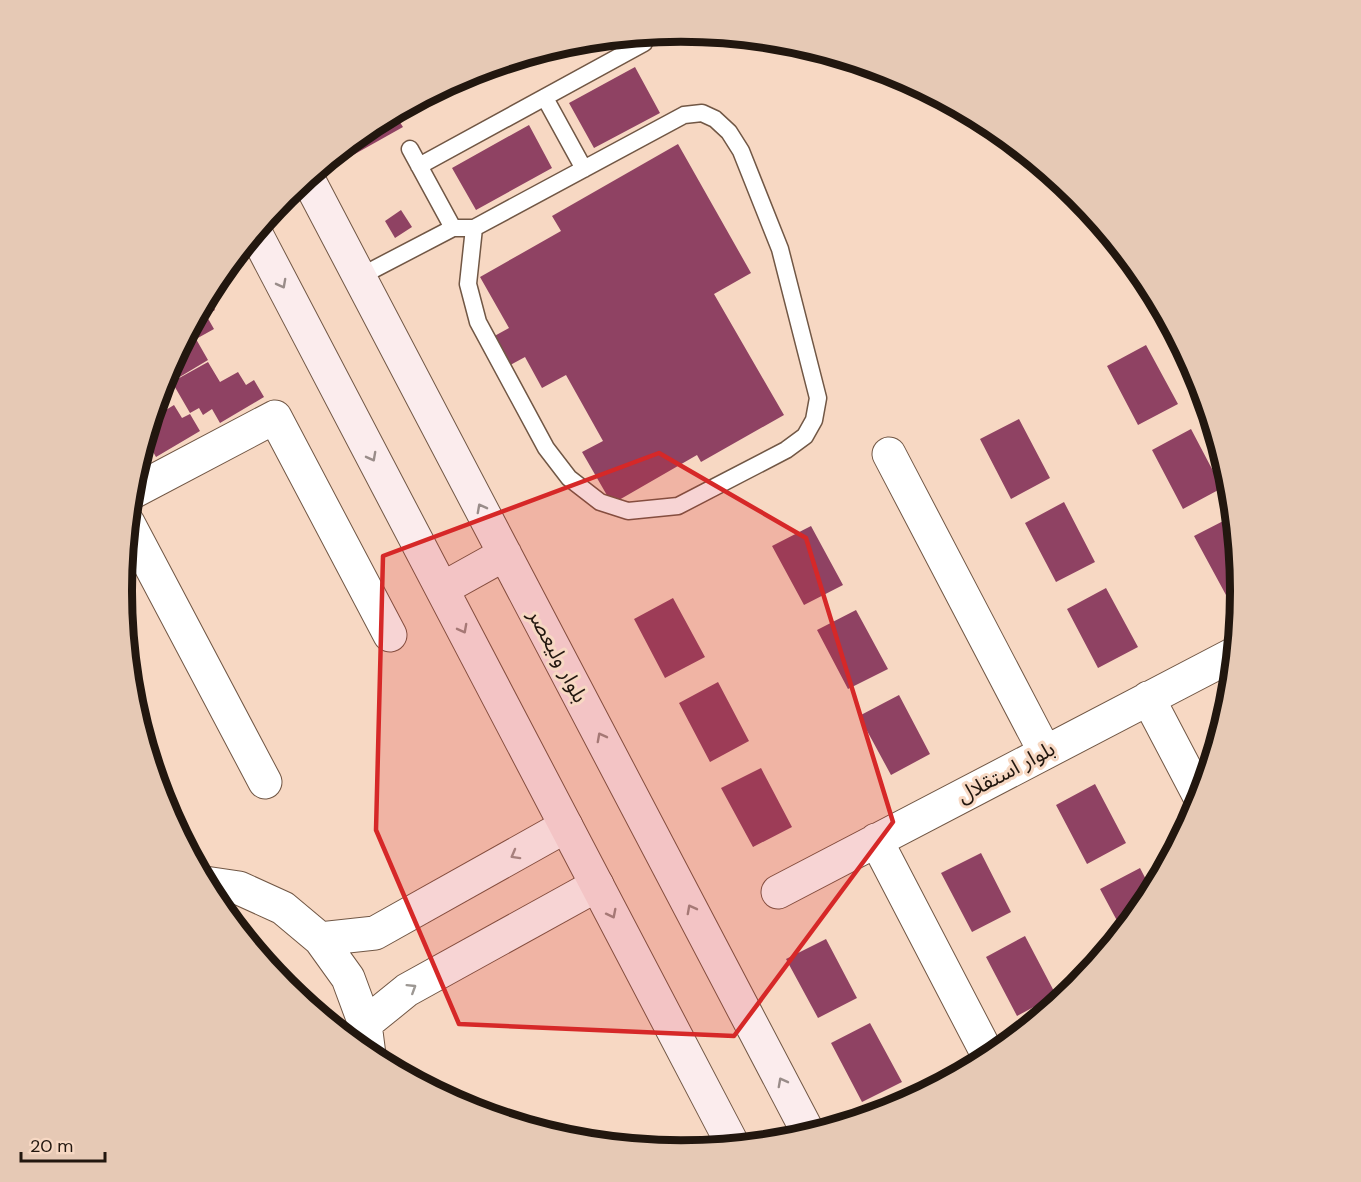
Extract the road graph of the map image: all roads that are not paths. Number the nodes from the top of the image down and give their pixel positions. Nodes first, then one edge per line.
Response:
1 (644, 43) dead end
2 (545, 98) junction
3 (410, 148) dead end
4 (419, 166) junction
5 (584, 169) junction
6 (311, 185) edge
7 (453, 228) junction
8 (474, 228) junction
9 (259, 240) edge
10 (359, 277) junction
11 (889, 454) dead end
12 (141, 488) edge
13 (135, 536) edge
14 (505, 554) junction
15 (442, 589) junction
16 (390, 634) dead end
17 (1225, 658) edge
18 (1148, 698) junction
19 (1045, 752) junction
20 (265, 782) dead end
21 (1194, 785) edge
22 (566, 826) junction
23 (876, 840) junction
24 (217, 885) edge
25 (597, 885) junction
26 (778, 892) dead end
27 (320, 939) junction
28 (367, 1039) edge
29 (984, 1048) edge
30 (804, 1125) edge
31 (729, 1138) edge

1 - 2 lane
2 - 4 lane
2 - 5 lane
3 - 4 lane
4 - 7 lane
5 - 8 lane
5 - 8 lane
6 - 10 street, بلوار ولیعصر
7 - 8 lane
7 - 10 lane
9 -> 15 street
14 -> 10 street, بلوار ولیعصر
11 - 19 street
12 - 16 street
13 - 20 street
14 - 15 street
30 -> 14 street, بلوار ولیعصر
15 -> 22 street
17 - 18 street, بلوار استقلال
18 - 19 street, بلوار استقلال
18 - 21 street
19 - 23 street, بلوار استقلال
22 - 25 street
22 -> 27 street
23 - 26 street, بلوار استقلال
23 - 29 street
24 - 27 street
28 -> 25 street
25 -> 31 street
27 - 28 street

